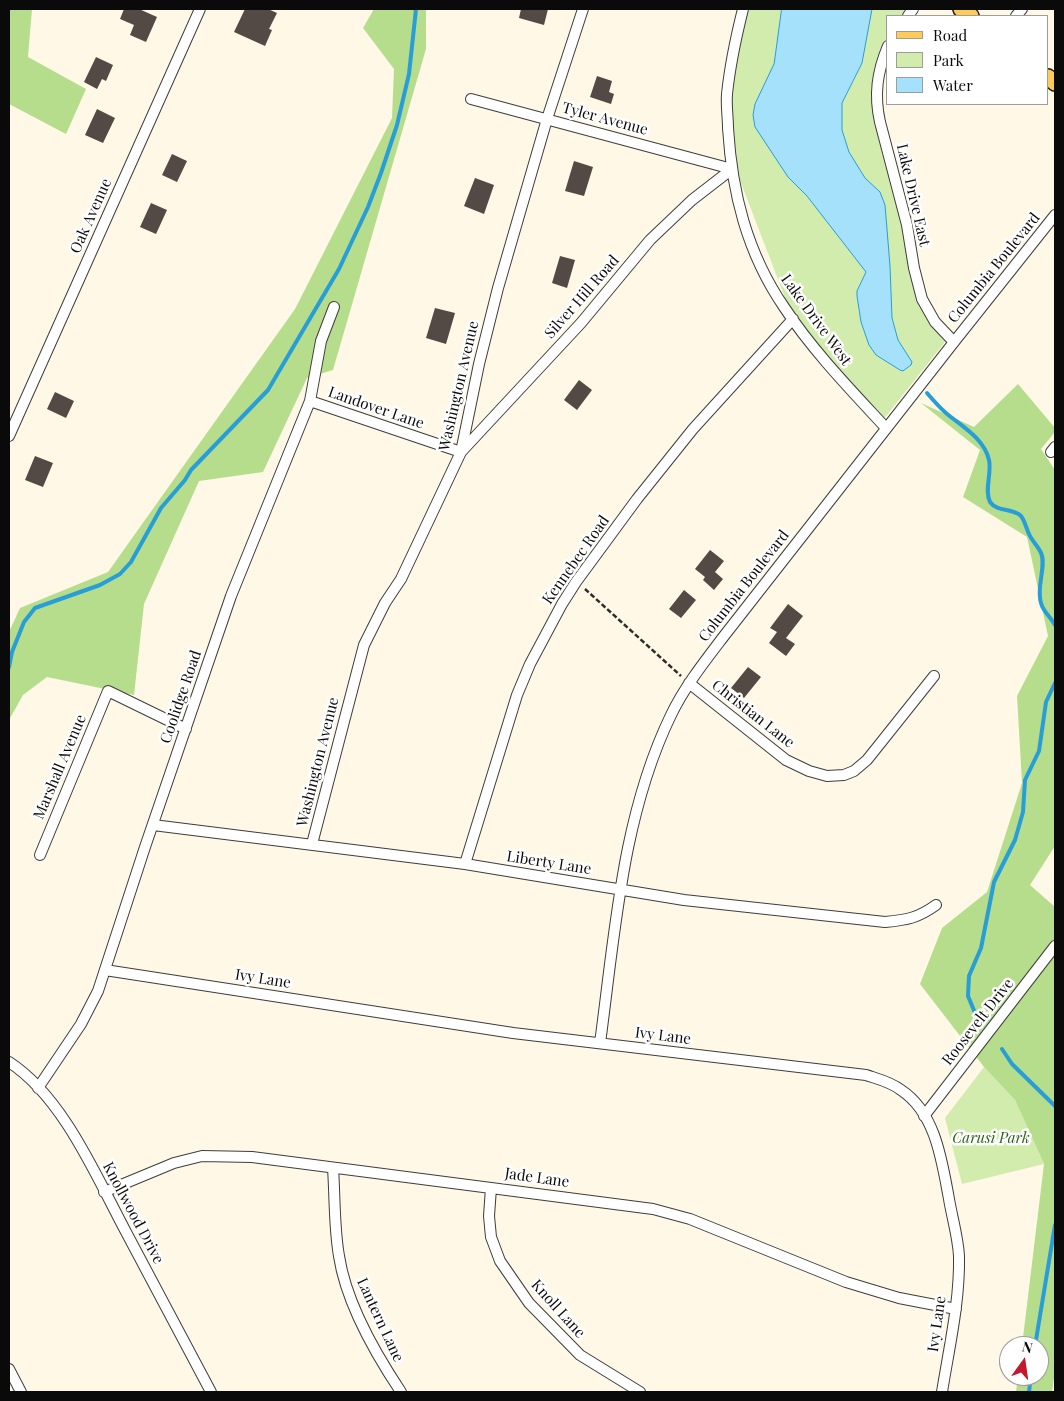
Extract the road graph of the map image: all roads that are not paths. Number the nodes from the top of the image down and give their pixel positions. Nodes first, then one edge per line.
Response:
1 (200, 9) edge
2 (583, 9) edge
3 (743, 9) edge
4 (886, 51) edge
5 (471, 99) dead end
6 (547, 119) junction
7 (732, 169) junction
8 (1055, 215) edge
9 (334, 307) dead end
10 (793, 319) junction
11 (954, 342) junction
12 (310, 401) junction
13 (886, 428) junction
14 (9, 436) edge
15 (461, 452) junction
16 (934, 676) dead end
17 (689, 683) junction
18 (186, 729) junction
19 (153, 825) junction
20 (312, 844) junction
21 (40, 855) dead end
22 (466, 864) junction
23 (621, 890) junction
24 (936, 905) dead end
25 (1055, 946) edge
26 (105, 970) junction
27 (600, 1043) junction
28 (9, 1062) edge
29 (38, 1088) junction
30 (924, 1116) junction
31 (333, 1168) junction
32 (491, 1188) junction
33 (104, 1192) junction
34 (956, 1309) junction
35 (9, 1369) edge
36 (21, 1392) edge
37 (211, 1392) edge
38 (401, 1392) edge
39 (640, 1392) edge
40 (942, 1392) edge

1 - 14 street, Oak Avenue
2 - 6 street, Washington Avenue
3 - 7 street, Lake Drive West
4 - 11 street, Lake Drive East
5 - 6 street, Tyler Avenue
6 - 7 street, Tyler Avenue
6 - 15 street, Washington Avenue
7 - 10 street, Lake Drive West
7 - 15 street, Silver Hill Road
8 - 11 street, Columbia Boulevard
9 - 12 street, Coolidge Road
10 - 13 street, Lake Drive West
10 - 22 street, Kennebec Road
11 - 13 street, Columbia Boulevard
12 - 15 street, Landover Lane
12 - 18 street, Coolidge Road
13 - 17 street, Columbia Boulevard
15 - 20 street, Washington Avenue
16 - 17 street, Christian Lane
17 - 23 street, Columbia Boulevard
18 - 19 street, Coolidge Road
18 - 21 street, Marshall Avenue
19 - 20 street, Liberty Lane
19 - 26 street, Coolidge Road
20 - 22 street, Liberty Lane
22 - 23 street, Liberty Lane
23 - 24 street, Liberty Lane
23 - 27 street, Columbia Boulevard
25 - 30 street, Roosevelt Drive
26 - 27 street, Ivy Lane
26 - 29 street, Coolidge Road
27 - 30 street, Ivy Lane
28 - 29 street, Knollwood Drive
29 - 33 street, Knollwood Drive
30 - 34 street, Ivy Lane
31 - 32 street, Jade Lane
31 - 33 street, Jade Lane
31 - 38 street, Lantern Lane
32 - 34 street, Jade Lane
32 - 39 street, Knoll Lane
33 - 37 street, Knollwood Drive
34 - 40 street, Ivy Lane
35 - 36 street

